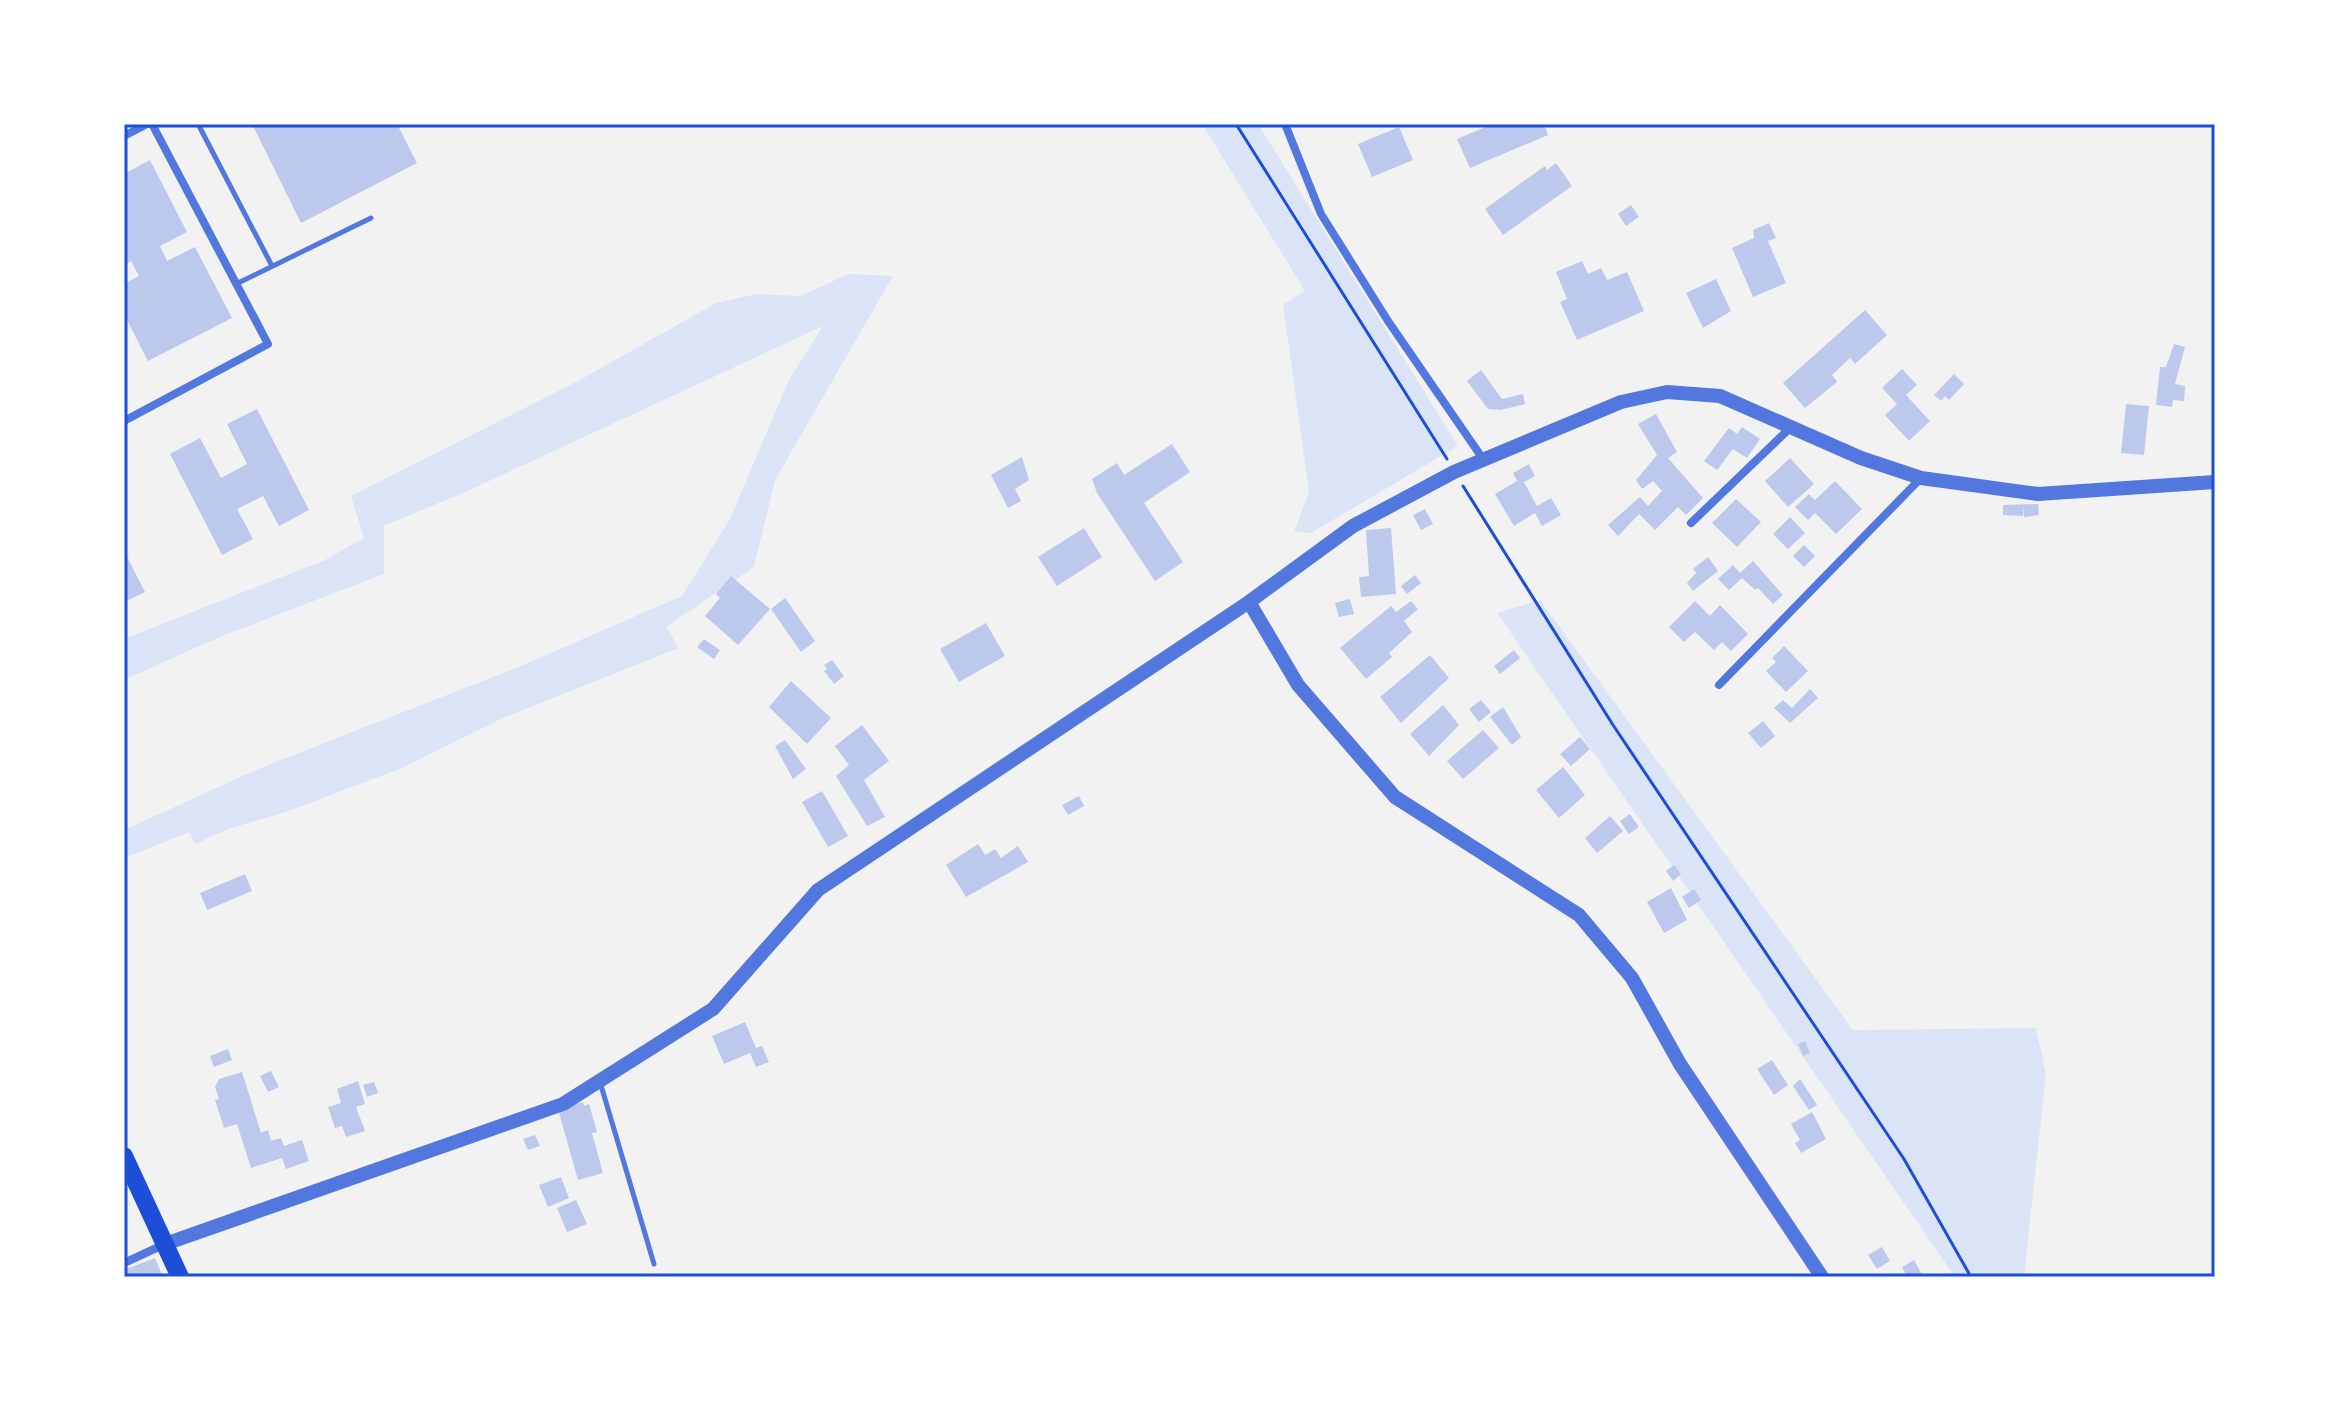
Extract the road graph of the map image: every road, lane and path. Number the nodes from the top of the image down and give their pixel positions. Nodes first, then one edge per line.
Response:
1 (198, 124) edge
2 (1236, 124) edge
3 (1285, 124) edge
4 (154, 125) edge
5 (127, 131) edge
6 (371, 218) dead end
7 (272, 266) junction
8 (236, 284) junction
9 (124, 421) edge
10 (1790, 428) junction
11 (1483, 459) junction
12 (1451, 467) junction
13 (1921, 478) junction
14 (2215, 482) edge
15 (1691, 523) dead end
16 (1249, 602) junction
17 (1719, 685) dead end
18 (600, 1081) junction
19 (124, 1156) edge
20 (165, 1244) junction
21 (124, 1263) edge
22 (654, 1264) dead end
23 (180, 1277) edge
24 (1822, 1277) edge
25 (1971, 1277) edge

1 - 7 lane
2 - 12 path
3 - 11 street
4 - 5 street
4 - 8 street
6 - 7 lane
7 - 8 lane
8 - 9 street
10 - 11 street
10 - 13 street
10 - 15 street
11 - 12 street
12 - 16 street
12 - 25 path
13 - 14 street
13 - 17 street
16 - 18 street
16 - 24 street
18 - 20 street
18 - 22 lane
19 - 20 main road
20 - 21 street
20 - 23 main road

